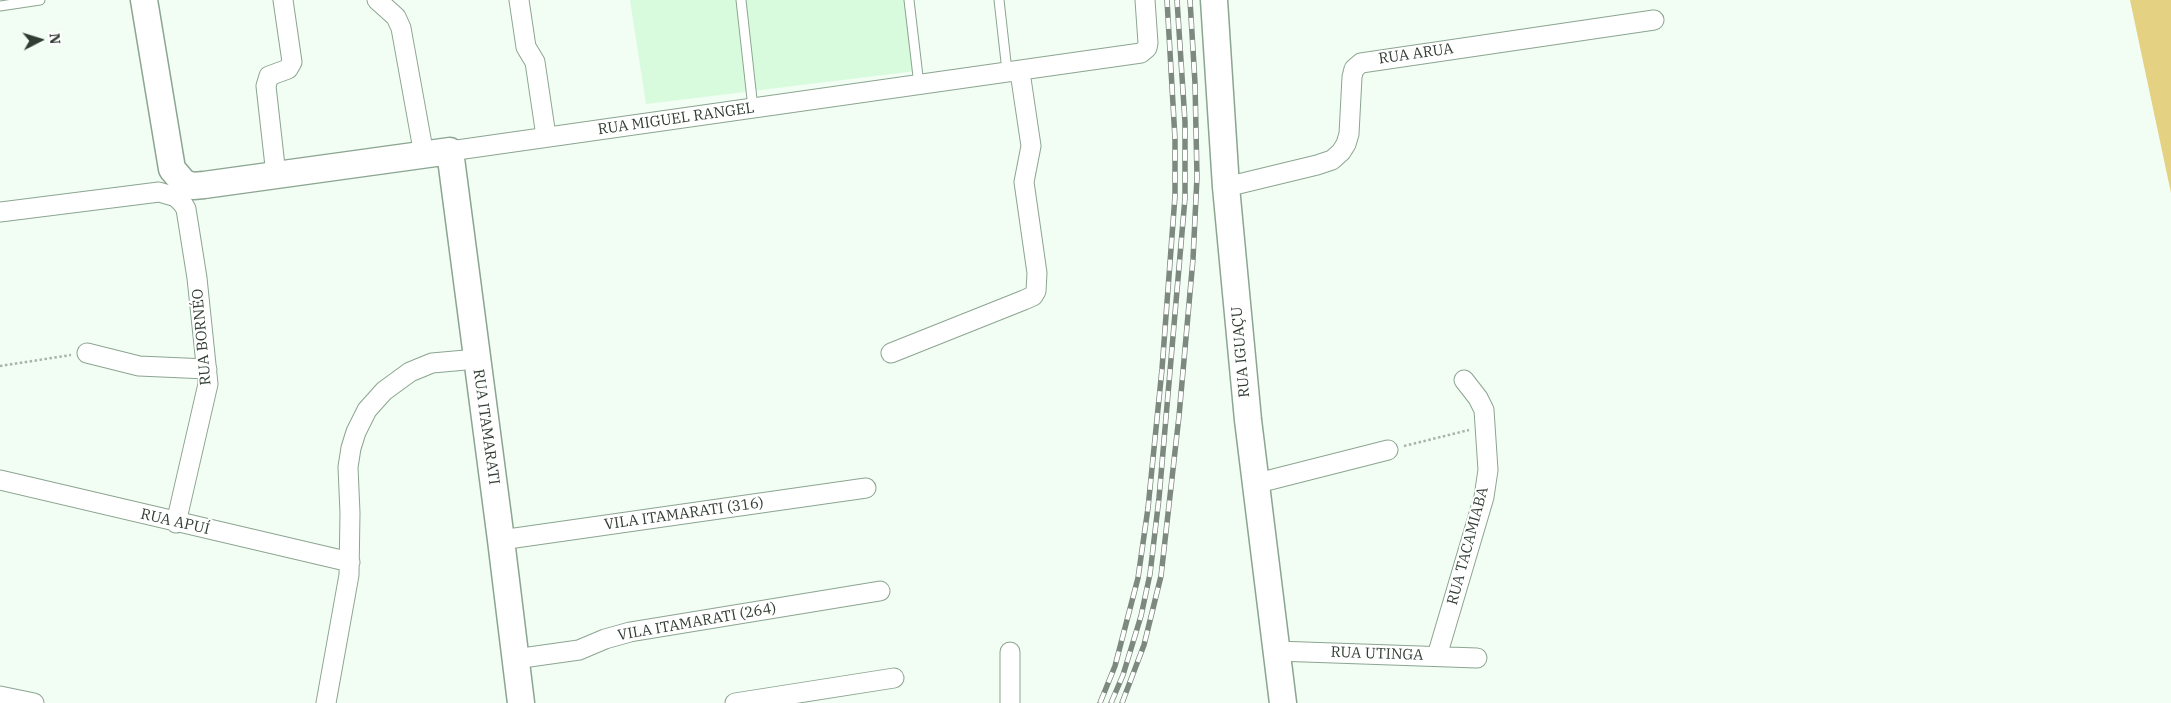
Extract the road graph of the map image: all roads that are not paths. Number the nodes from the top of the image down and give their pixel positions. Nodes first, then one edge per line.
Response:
1 (40, 0) edge
2 (144, 0) edge
3 (282, 0) edge
4 (377, 0) edge
5 (519, 0) edge
6 (741, 0) edge
7 (908, 0) edge
8 (999, 0) edge
9 (1145, 0) edge
10 (1214, 0) edge
11 (0, 6) edge
12 (1654, 20) dead end
13 (1013, 72) junction
14 (919, 85) junction
15 (753, 108) junction
16 (546, 136) junction
17 (450, 151) junction
18 (424, 155) junction
19 (172, 169) junction
20 (276, 175) junction
21 (204, 185) junction
22 (1226, 187) junction
23 (159, 192) junction
24 (186, 209) junction
25 (0, 212) edge
26 (88, 353) road end
27 (892, 353) dead end
28 (477, 359) junction
29 (207, 369) junction
30 (1464, 380) dead end
31 (1388, 450) road end
32 (0, 480) edge
33 (1254, 484) junction
34 (866, 488) dead end
35 (176, 523) junction
36 (502, 540) junction
37 (350, 562) junction
38 (880, 591) dead end
39 (1276, 651) junction
40 (1010, 652) dead end
41 (1436, 656) junction
42 (516, 658) junction
43 (1477, 658) dead end
44 (894, 678) dead end
45 (0, 696) edge
46 (34, 703) edge
47 (326, 703) edge
48 (520, 703) edge
49 (735, 703) edge
50 (1010, 703) edge
51 (1283, 703) edge

1 - 11 lane
2 - 19 main road
3 - 20 street
4 - 18 street
5 - 16 street
6 - 15 lane
7 - 14 lane
8 - 13 lane
9 - 13 street, RUA MIGUEL RANGEL
10 - 22 main road, RUA IGUAÇU
12 - 22 street, RUA ARUA
13 - 14 street, RUA MIGUEL RANGEL
13 - 27 street
14 - 15 street, RUA MIGUEL RANGEL
15 - 16 street, RUA MIGUEL RANGEL
16 - 17 street, RUA MIGUEL RANGEL
17 - 18 main road, RUA MIGUEL RANGEL
17 - 28 main road, RUA ITAMARATI
18 - 20 main road, RUA MIGUEL RANGEL
19 - 21 main road, RUA MIGUEL RANGEL
19 - 23 street
20 - 21 main road, RUA MIGUEL RANGEL
21 - 24 street
22 - 33 main road, RUA IGUAÇU
23 - 24 street
23 - 25 street
24 - 29 street, RUA BORNÉO
26 - 29 street
28 - 36 main road, RUA ITAMARATI
28 - 37 street
29 - 35 street, RUA BORNÉO
30 - 41 street, RUA TACAMIABA
31 - 33 street
32 - 35 street, RUA APUÍ
33 - 39 main road, RUA IGUAÇU
34 - 36 street, VILA ITAMARATI (316)
35 - 37 street, RUA APUÍ
36 - 42 main road, RUA ITAMARATI
37 - 47 street
38 - 42 street, VILA ITAMARATI (264)
39 - 41 street, RUA UTINGA
39 - 51 main road, RUA IGUAÇU
40 - 50 street
41 - 43 street, RUA UTINGA
42 - 48 main road, RUA ITAMARATI
44 - 49 street
45 - 46 street

